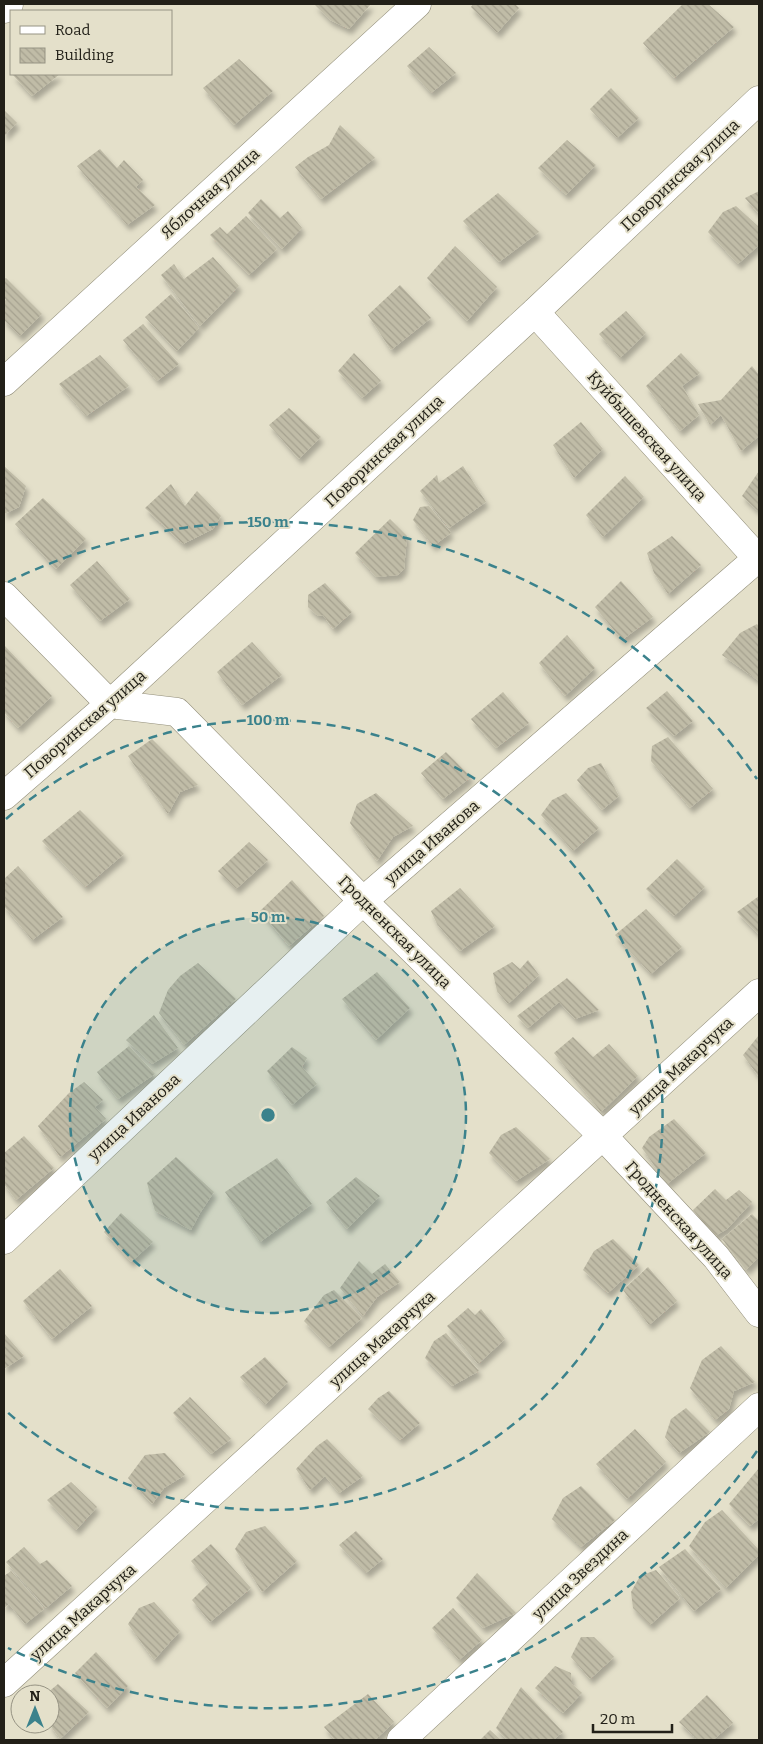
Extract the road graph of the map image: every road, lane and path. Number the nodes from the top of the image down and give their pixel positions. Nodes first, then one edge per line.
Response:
1 (9, 4) edge
2 (417, 4) edge
3 (4, 9) edge
4 (759, 100) edge
5 (535, 312) junction
6 (4, 382) edge
7 (759, 559) edge
8 (4, 596) edge
9 (110, 704) junction
10 (4, 796) edge
11 (364, 901) junction
12 (759, 993) edge
13 (604, 1136) junction
14 (4, 1240) edge
15 (759, 1313) edge
16 (759, 1407) edge
17 (4, 1683) edge
18 (401, 1740) edge

1 - 3 street
2 - 6 street, Яблочная улица
4 - 5 street, Поворинская улица
5 - 7 street, Куйбышевская улица
5 - 9 street, Поворинская улица
7 - 11 street, улица Иванова
8 - 9 street
9 - 10 street, Поворинская улица
9 - 11 street, Гродненская улица
11 - 13 street, Гродненская улица
11 - 14 street, улица Иванова
12 - 13 street, улица Макарчука
13 - 15 street, Гродненская улица
13 - 17 street, улица Макарчука
16 - 18 street, улица Звездина

